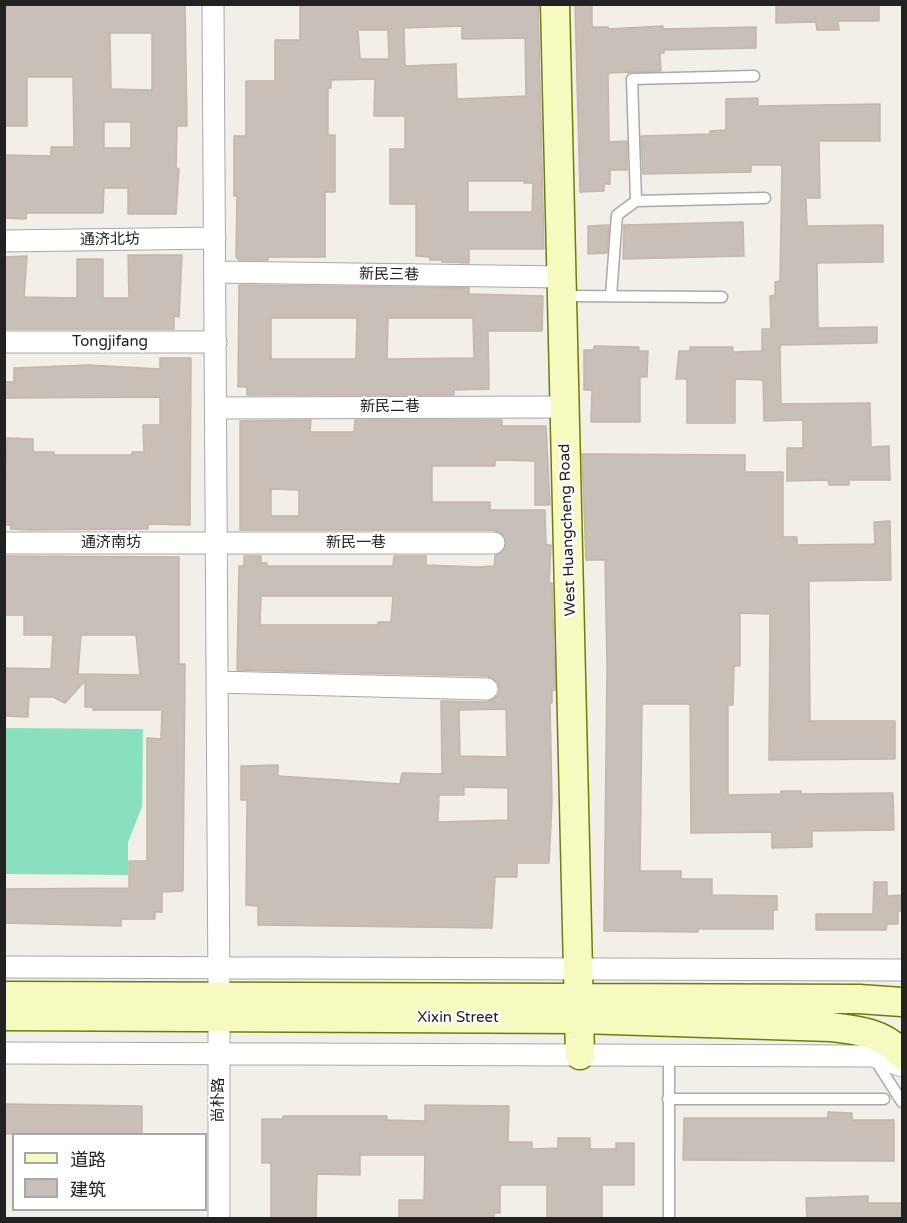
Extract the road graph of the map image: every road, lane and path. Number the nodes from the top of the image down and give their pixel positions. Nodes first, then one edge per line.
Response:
1 (213, 4) edge
2 (555, 4) edge
3 (754, 76) dead end
4 (765, 198) dead end
5 (636, 201) junction
6 (215, 238) junction
7 (4, 241) edge
8 (215, 272) junction
9 (563, 287) junction
10 (611, 296) junction
11 (723, 297) dead end
12 (4, 342) edge
13 (216, 342) junction
14 (564, 407) junction
15 (216, 408) junction
16 (4, 543) edge
17 (217, 543) junction
18 (494, 543) dead end
19 (218, 682) junction
20 (487, 689) dead end
21 (4, 967) edge
22 (580, 969) junction
23 (903, 970) edge
24 (219, 994) junction
25 (4, 996) edge
26 (859, 999) junction
27 (903, 1002) edge
28 (580, 1008) junction
29 (903, 1014) edge
30 (4, 1016) edge
31 (4, 1053) edge
32 (219, 1054) junction
33 (669, 1054) junction
34 (580, 1055) junction
35 (903, 1055) edge
36 (873, 1056) junction
37 (903, 1066) edge
38 (668, 1099) junction
39 (884, 1099) dead end
40 (903, 1102) edge
41 (219, 1218) edge
42 (669, 1218) edge

1 - 6 street, 尚朴路
2 - 9 main road, West Huangcheng Road
3 - 5 lane
4 - 5 lane
5 - 10 lane
6 - 7 street, 通济北坊
6 - 8 street, 尚朴路
8 - 9 street, 新民三巷
8 - 13 street, 尚朴路
9 - 10 lane
9 - 14 main road, West Huangcheng Road
10 - 11 lane
12 - 13 street, Tongjifang
13 - 15 street, 尚朴路
14 - 15 street, 新民二巷
14 - 22 main road, West Huangcheng Road
15 - 17 street, 尚朴路
16 - 17 street, 通济南坊
17 - 18 street, 新民一巷
17 - 19 street, 尚朴路
19 - 20 street
19 - 24 street, 尚朴路
21 - 24 street
22 - 23 street
22 - 24 street
22 - 28 main road, West Huangcheng Road
24 - 25 main road, Xixin Street
24 - 28 main road, Xixin Street
24 - 30 main road, Xixin Street
24 - 32 street, 尚朴路
26 - 27 main road, Xixin Street
26 - 28 main road, Xixin Street
26 - 29 main road
28 - 34 main road, West Huangcheng Road
28 - 35 main road, Xixin Street
31 - 32 street
32 - 34 street
32 - 41 street, 尚朴路
33 - 34 street
33 - 36 street
33 - 38 lane
36 - 37 street
36 - 40 lane
38 - 39 lane
38 - 42 lane

